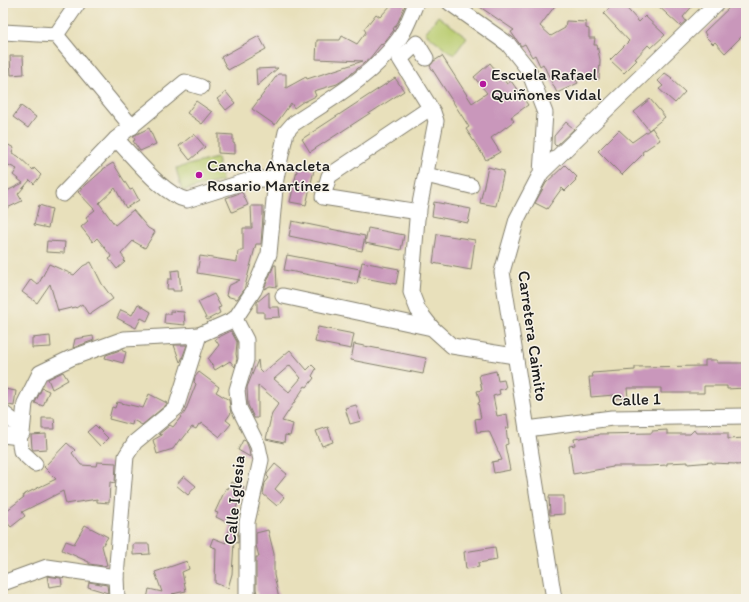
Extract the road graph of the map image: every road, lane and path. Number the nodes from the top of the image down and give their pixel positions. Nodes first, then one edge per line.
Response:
1 (78, 3) edge
2 (416, 3) edge
3 (450, 3) edge
4 (717, 3) edge
5 (3, 32) edge
6 (56, 35) junction
7 (426, 58) dead end
8 (201, 87) dead end
9 (430, 108) junction
10 (132, 127) junction
11 (116, 139) junction
12 (541, 173) junction
13 (426, 175) junction
14 (276, 178) junction
15 (471, 186) dead end
16 (63, 194) dead end
17 (418, 212) junction
18 (284, 296) dead end
19 (235, 319) junction
20 (432, 328) junction
21 (199, 335) junction
22 (516, 356) junction
23 (3, 413) edge
24 (746, 416) edge
25 (527, 429) junction
26 (20, 433) junction
27 (3, 435) edge
28 (35, 464) dead end
29 (116, 577) junction
30 (3, 583) edge
31 (117, 599) edge
32 (247, 599) edge
33 (554, 599) edge

1 - 6 street
2 - 14 street
3 - 12 street, Carretera Caimito
4 - 12 street
5 - 6 street
6 - 10 street
7 - 9 street
8 - 10 street
9 - 13 street
9 - 17 street
10 - 11 street
11 - 14 street
11 - 16 street
12 - 22 street, Carretera Caimito
13 - 15 street
13 - 17 street
14 - 19 street
17 - 20 street
18 - 20 street
19 - 21 street
19 - 32 street, Calle Iglesia
20 - 22 street
21 - 26 street
21 - 29 street
22 - 25 street, Carretera Caimito
23 - 26 street
24 - 25 street, Calle 1
25 - 33 street, Carretera Caimito
26 - 27 street
26 - 28 street
29 - 30 street
29 - 31 street

